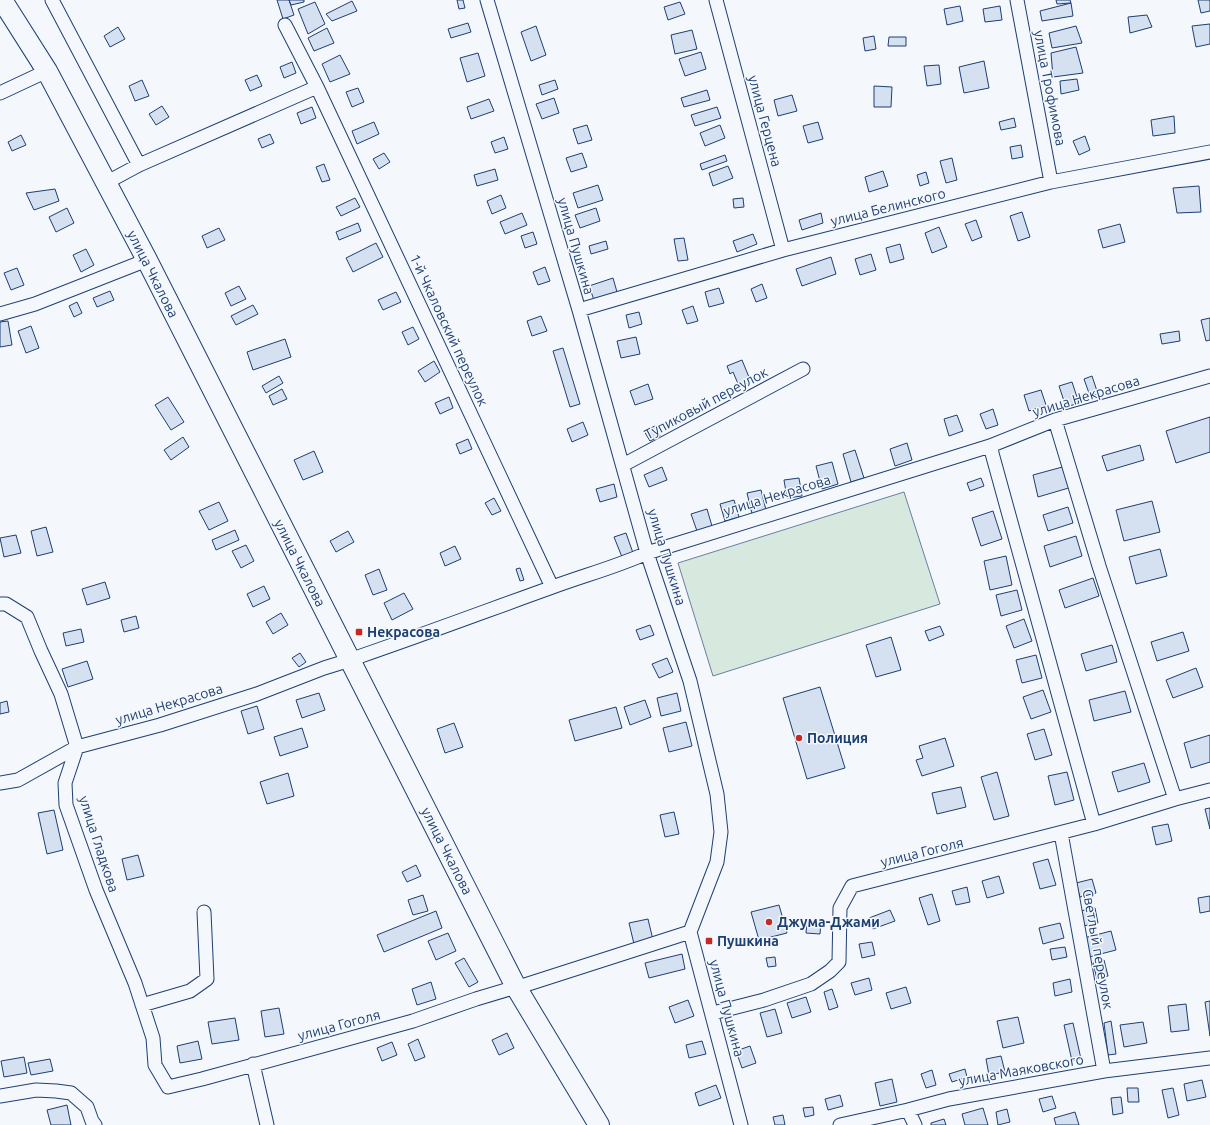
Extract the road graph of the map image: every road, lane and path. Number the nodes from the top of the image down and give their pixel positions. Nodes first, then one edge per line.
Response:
1 (2, 0) edge
2 (12, 0) edge
3 (52, 0) edge
4 (487, 0) edge
5 (716, 0) edge
6 (1017, 0) edge
7 (285, 25) dead end
8 (51, 68) junction
9 (317, 88) junction
10 (0, 93) edge
11 (1210, 152) edge
12 (139, 165) junction
13 (110, 181) junction
14 (1051, 182) junction
15 (783, 250) junction
16 (150, 258) junction
17 (579, 310) junction
18 (0, 314) edge
19 (803, 369) dead end
20 (1210, 376) edge
21 (1056, 420) junction
22 (990, 446) junction
23 (623, 466) junction
24 (647, 553) junction
25 (552, 587) junction
26 (0, 604) edge
27 (354, 658) junction
28 (77, 747) junction
29 (0, 783) edge
30 (1210, 790) edge
31 (1176, 799) junction
32 (1094, 824) junction
33 (1061, 833) junction
34 (204, 912) dead end
35 (690, 932) junction
36 (520, 986) junction
37 (142, 1004) junction
38 (713, 1013) junction
39 (1210, 1058) edge
40 (253, 1064) junction
41 (1104, 1071) junction
42 (168, 1087) joint
43 (0, 1096) edge
44 (908, 1110) junction
45 (95, 1125) edge
46 (267, 1125) edge
47 (599, 1125) edge
48 (608, 1125) edge
49 (741, 1125) edge
50 (840, 1125) edge
51 (915, 1125) edge

1 - 8 main road, улица Чкалова
2 - 8 main road, улица Чкалова
3 - 12 street
4 - 17 street, улица Пушкина
5 - 15 street, улица Герцена
6 - 14 street, улица Трофимова
7 - 9 street, 1-й Чкаловский переулок
8 - 10 street
8 - 13 main road, улица Чкалова
9 - 12 street
9 - 25 street, 1-й Чкаловский переулок
11 - 14 street, улица Белинского
12 - 13 street
13 - 16 main road, улица Чкалова
14 - 15 street, улица Белинского
15 - 17 street, улица Белинского
16 - 18 street
16 - 27 main road, улица Чкалова
17 - 23 street, улица Пушкина
19 - 23 street, Тупиковый переулок
20 - 21 street, улица Некрасова
21 - 22 street, улица Некрасова
21 - 31 street
22 - 24 street, улица Некрасова
22 - 32 street
23 - 24 street, улица Пушкина
24 - 25 street, улица Некрасова
24 - 35 street, улица Пушкина
25 - 27 street, улица Некрасова
26 - 28 street
27 - 28 street, улица Некрасова
27 - 36 main road, улица Чкалова
28 - 29 street, улица Некрасова
28 - 37 street, улица Гладкова
30 - 31 street, улица Гоголя
31 - 32 street, улица Гоголя
32 - 33 street, улица Гоголя
33 - 38 street, улица Гоголя
33 - 41 street, Светлый переулок
34 - 37 street
35 - 36 street, улица Гоголя
35 - 38 street, улица Пушкина
36 - 40 street, улица Гоголя
36 - 47 main road, улица Чкалова
36 - 48 main road, улица Чкалова
37 - 42 street, улица Гладкова
38 - 49 street, улица Пушкина
39 - 41 street, улица Маяковского
40 - 42 street, улица Гоголя
40 - 46 street
41 - 44 street, улица Маяковского
43 - 45 street
44 - 50 street, улица Маяковского
44 - 51 street

